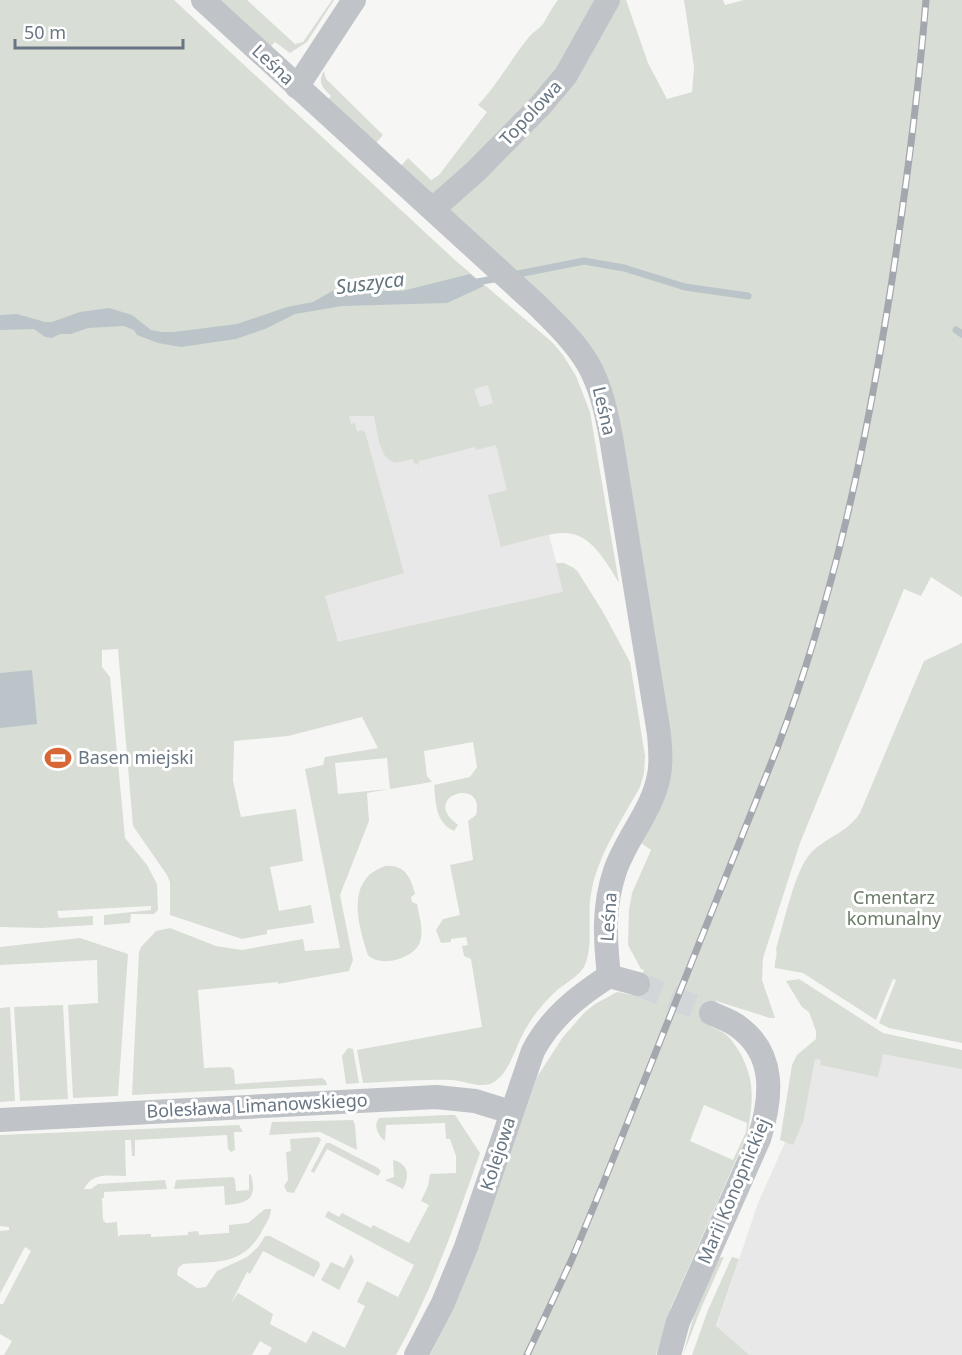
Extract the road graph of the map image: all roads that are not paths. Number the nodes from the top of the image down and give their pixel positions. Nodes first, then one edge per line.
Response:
1 (203, 0) edge
2 (354, 0) edge
3 (608, 0) edge
4 (297, 87) junction
5 (433, 210) junction
6 (609, 976) junction
7 (638, 984) tunnel mouth
8 (711, 1013) tunnel mouth
9 (511, 1112) junction
10 (0, 1120) edge
11 (416, 1355) edge
12 (669, 1355) edge

1 - 4 street, Leśna
2 - 4 street
3 - 5 street, Topolowa
4 - 5 street, Leśna
5 - 6 street, Leśna
6 - 7 street
6 - 9 street, Kolejowa
8 - 12 street, Marii Konopnickiej
9 - 10 street, Bolesława Limanowskiego
9 - 11 street, Kolejowa

